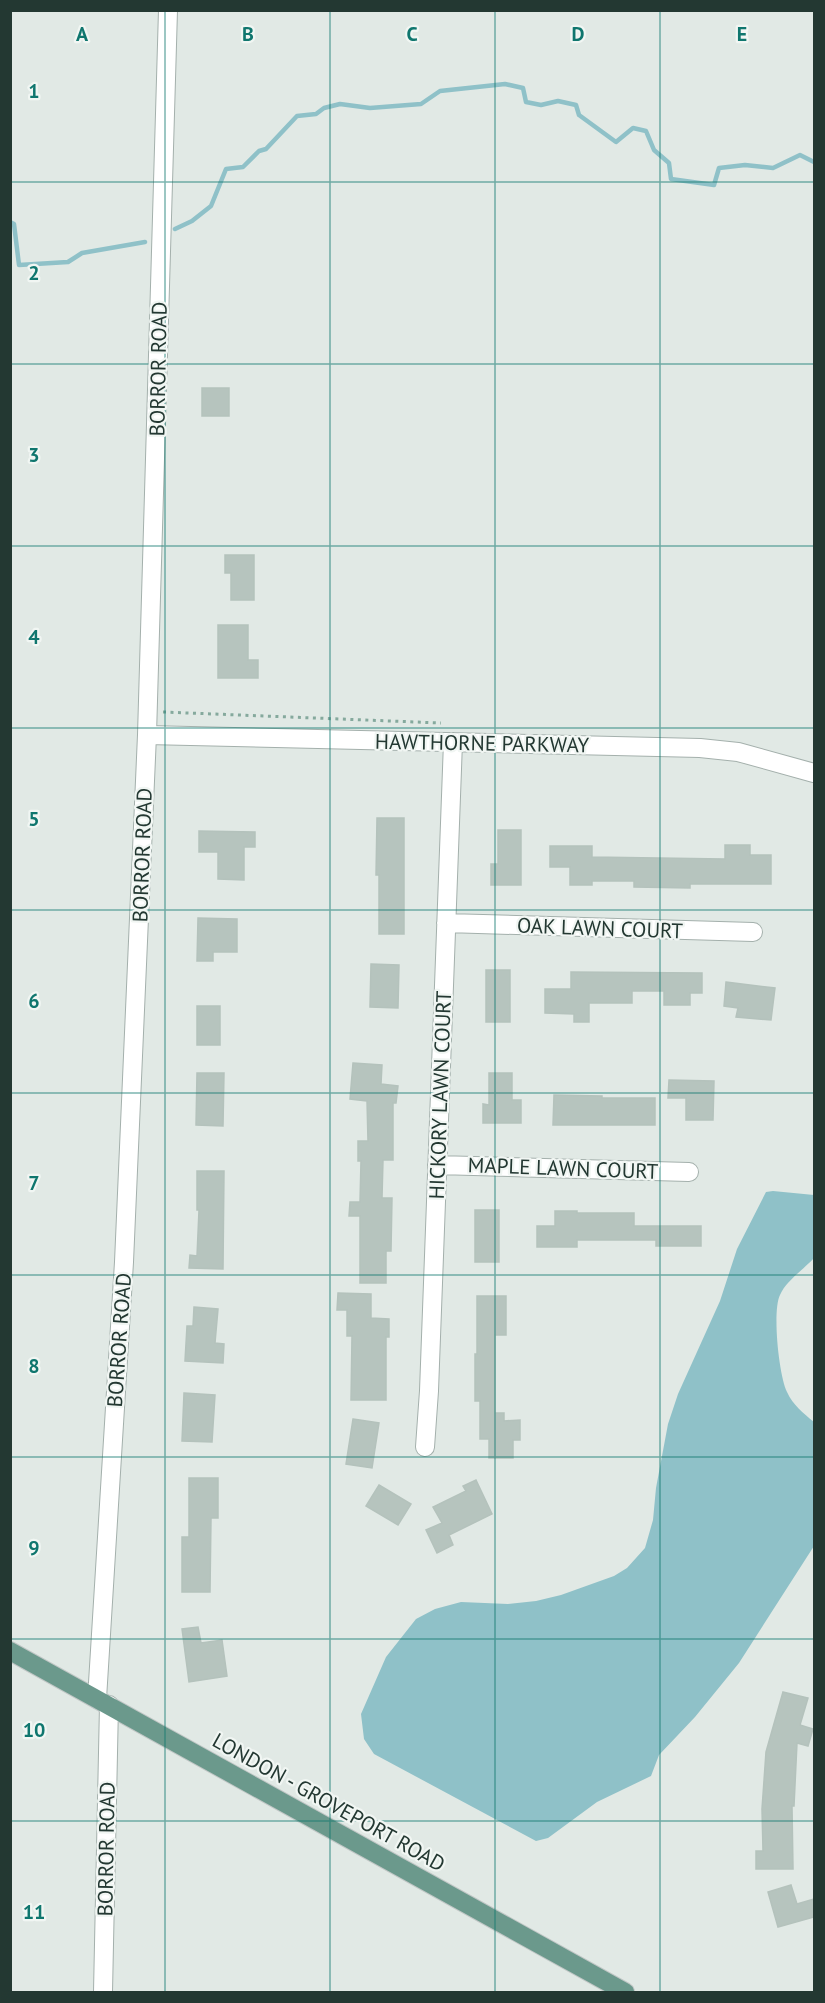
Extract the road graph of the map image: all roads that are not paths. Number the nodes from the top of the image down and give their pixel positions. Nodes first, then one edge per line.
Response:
1 (168, 10) edge
2 (147, 735) junction
3 (453, 742) junction
4 (814, 773) edge
5 (446, 923) junction
6 (753, 932) dead end
7 (437, 1165) junction
8 (689, 1172) dead end
9 (425, 1447) dead end
10 (10, 1651) edge
11 (103, 1702) junction
12 (103, 1992) edge
13 (625, 1992) edge

1 - 2 street, BORROR ROAD
2 - 3 street, HAWTHORNE PARKWAY
2 - 11 street, BORROR ROAD
3 - 4 street, HAWTHORNE PARKWAY
3 - 5 street, HICKORY LAWN COURT
5 - 6 street, OAK LAWN COURT
5 - 7 street, HICKORY LAWN COURT
7 - 8 street, MAPLE LAWN COURT
7 - 9 street, HICKORY LAWN COURT
10 - 11 main road, LONDON - GROVEPORT ROAD
11 - 12 street, BORROR ROAD
11 - 13 main road, LONDON - GROVEPORT ROAD

